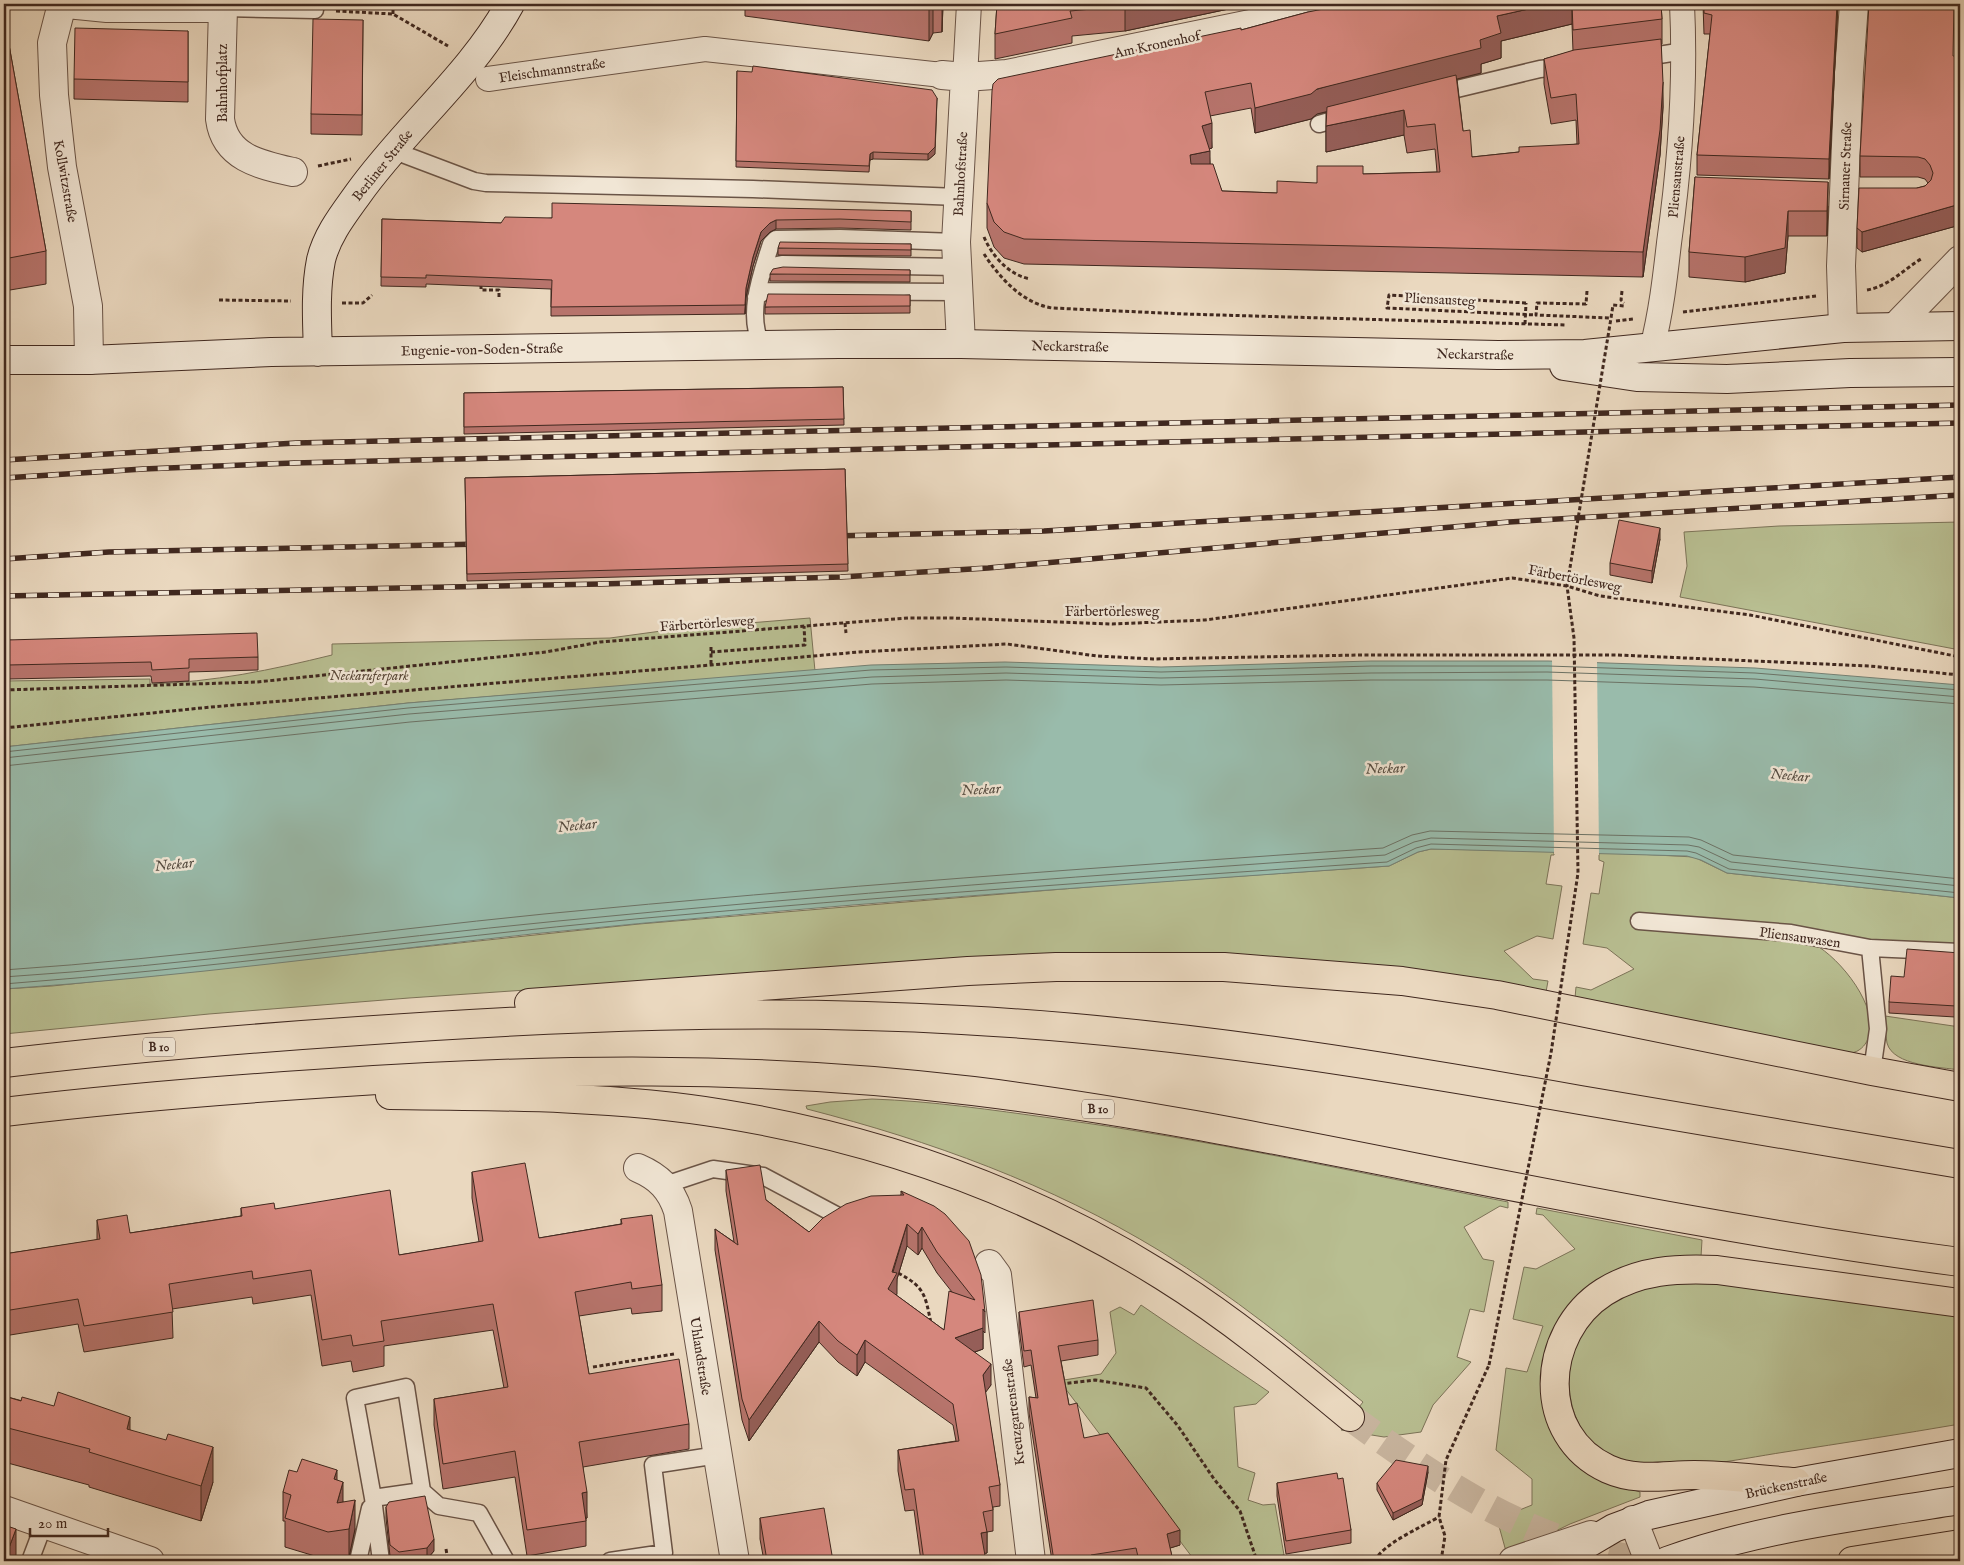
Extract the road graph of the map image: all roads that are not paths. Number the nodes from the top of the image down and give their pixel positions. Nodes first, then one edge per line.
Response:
1 (62, 4) edge
2 (67, 4) edge
3 (510, 4) edge
4 (969, 4) edge
5 (1347, 4) edge
6 (1682, 4) edge
7 (1854, 4) edge
8 (223, 8) junction
9 (315, 10) road end
10 (1684, 51) junction
11 (1628, 60) edge
12 (1582, 65) edge
13 (479, 71) junction
14 (953, 76) junction
15 (1423, 97) edge
16 (1361, 112) edge
17 (1319, 124) dead end
18 (392, 150) junction
19 (293, 172) dead end
20 (1872, 192) edge
21 (1832, 193) junction
22 (958, 197) junction
23 (1960, 260) edge
24 (963, 262) junction
25 (763, 273) junction
26 (756, 297) junction
27 (1895, 326) junction
28 (1960, 326) edge
29 (1843, 328) junction
30 (961, 344) junction
31 (762, 346) junction
32 (1652, 348) junction
33 (318, 352) junction
34 (1498, 355) junction
35 (4, 360) edge
36 (89, 360) junction
37 (1960, 372) edge
38 (1639, 921) dead end
39 (1870, 948) junction
40 (1960, 952) edge
41 (315, 1034) junction
42 (4, 1063) edge
43 (1872, 1071) junction
44 (1960, 1086) edge
45 (224, 1090) junction
46 (4, 1112) edge
47 (1960, 1164) edge
48 (638, 1168) dead end
49 (665, 1185) junction
50 (838, 1216) edge
51 (1960, 1262) edge
52 (989, 1264) dead end
53 (1960, 1303) edge
54 (1350, 1417) tunnel mouth
55 (1960, 1453) edge
56 (718, 1455) junction
57 (1796, 1482) junction
58 (422, 1491) junction
59 (373, 1498) junction
60 (1960, 1500) edge
61 (4, 1510) edge
62 (44, 1524) junction
63 (1623, 1524) junction
64 (1960, 1544) edge
65 (104, 1554) edge
66 (30, 1561) edge
67 (150, 1561) edge
68 (358, 1561) edge
69 (381, 1561) edge
70 (506, 1561) edge
71 (610, 1561) edge
72 (735, 1561) edge
73 (1031, 1561) edge
74 (1513, 1561) edge
75 (1558, 1561) edge
76 (1649, 1561) edge
77 (1667, 1561) edge
78 (1852, 1561) edge

1 - 36 main road, Kollwitzstraße
2 - 8 main road
3 - 13 main road, Berliner Straße
4 - 14 street, Bahnhofstraße
5 - 14 main road, Am Kronenhof
6 - 10 street, Pliensaustraße
7 - 21 main road, Sirnauer Straße
8 - 9 lane
8 - 19 main road, Bahnhofplatz
10 - 11 lane
10 - 32 street, Pliensaustraße
12 - 15 lane
13 - 14 street, Fleischmannstraße
13 - 18 main road, Berliner Straße
14 - 22 main road, Bahnhofstraße
16 - 17 lane
18 - 22 lane
18 - 33 main road, Berliner Straße
20 - 21 main road
21 - 29 main road, Sirnauer Straße
22 - 24 main road, Bahnhofstraße
23 - 27 main road
24 - 25 lane
24 - 25 lane
24 - 26 lane
24 - 30 main road, Bahnhofstraße
25 - 26 lane
26 - 31 lane
27 - 28 main road, Neckarstraße
27 - 29 main road, Neckarstraße
29 - 32 main road, Neckarstraße
30 - 31 main road, Eugenie-von-Soden-Straße
30 - 34 main road, Neckarstraße
31 - 33 main road, Eugenie-von-Soden-Straße
32 - 34 main road, Neckarstraße
33 - 36 main road, Eugenie-von-Soden-Straße
34 - 37 main road
35 - 36 main road, Eugenie-von-Soden-Straße
38 - 39 lane, Pliensauwasen
39 - 40 lane, Pliensauwasen
39 - 43 lane
41 - 42 highway, B 10
41 - 43 highway
41 - 47 highway, B 10
43 - 44 highway
45 - 46 highway, B 10
45 - 51 highway, B 10
45 - 54 highway
48 - 49 main road, Uhlandstraße
49 - 50 lane
49 - 56 main road, Uhlandstraße
52 - 73 main road, Kreuzgartenstraße
53 - 57 highway
55 - 57 main road, Brückenstraße
56 - 71 lane
56 - 72 main road, Uhlandstraße
57 - 63 main road, Brückenstraße
58 - 59 lane
58 - 59 lane
58 - 70 lane
59 - 68 lane
59 - 69 lane
60 - 77 main road
61 - 62 main road
62 - 65 main road
62 - 66 lane
63 - 74 main road, Brückenstraße
63 - 75 main road, Brückenstraße
63 - 76 main road
64 - 78 highway
65 - 67 main road

